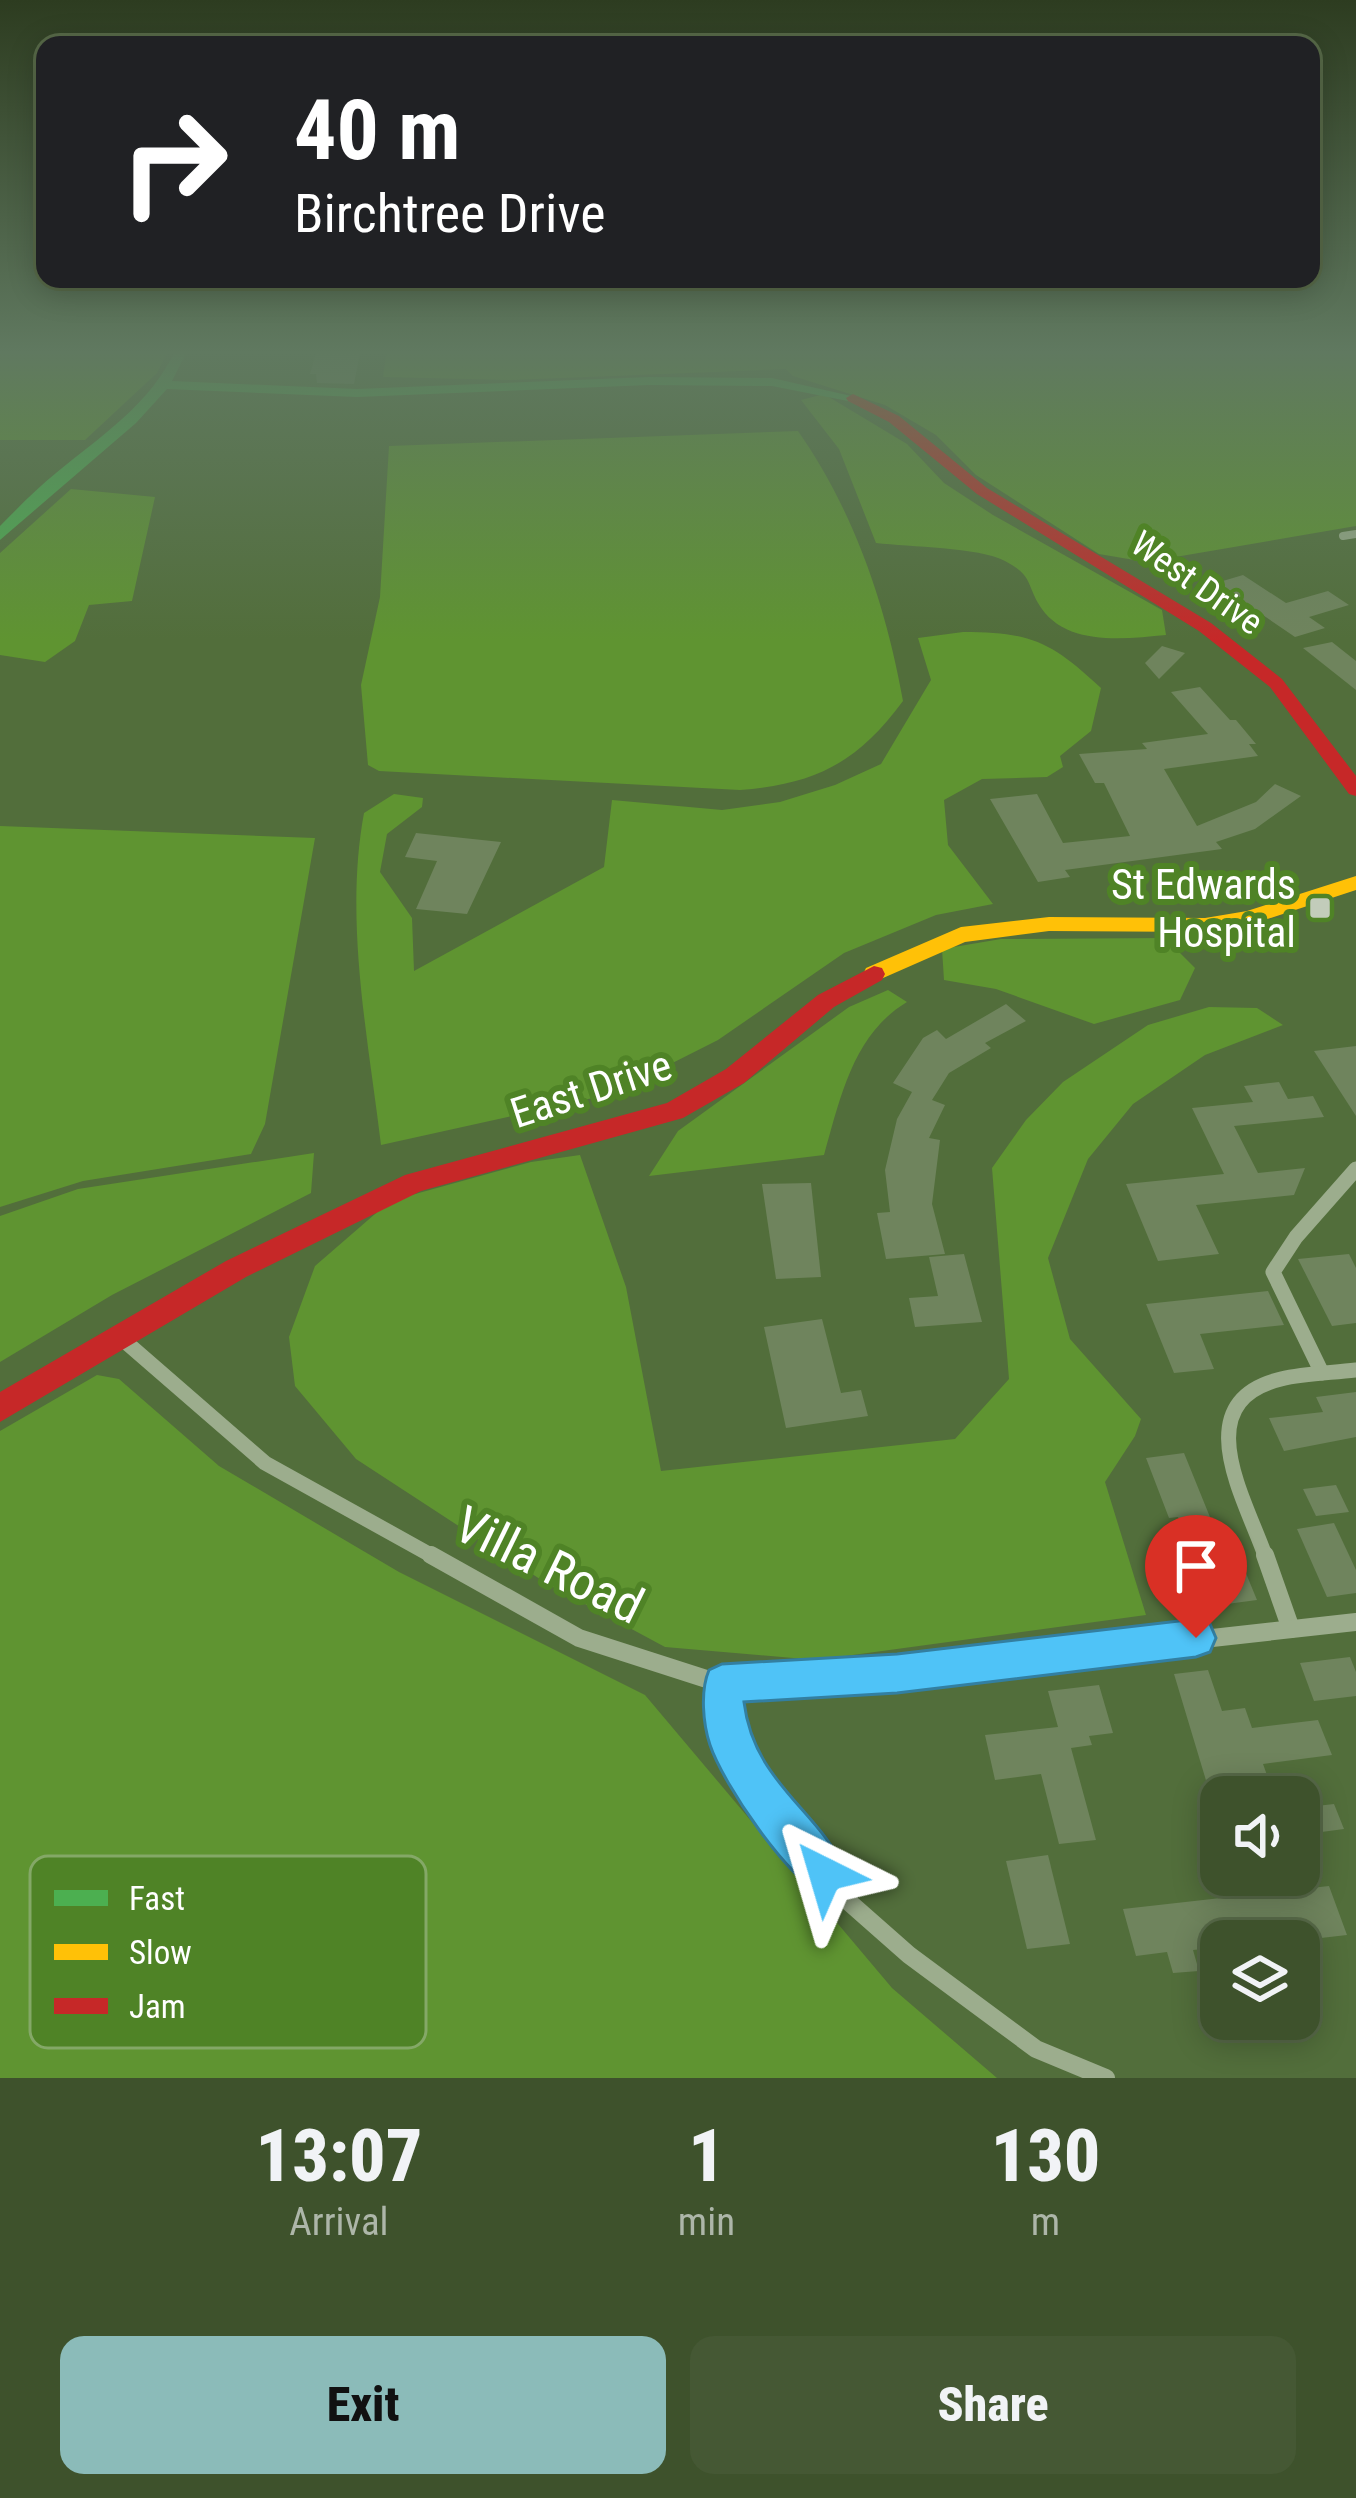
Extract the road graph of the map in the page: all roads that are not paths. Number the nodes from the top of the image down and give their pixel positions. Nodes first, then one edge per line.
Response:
1 (98, 446) edge
2 (927, 446) edge
3 (1356, 533) edge
4 (0, 535) edge
5 (1343, 536) dead end
6 (1356, 790) edge
7 (1356, 883) edge
8 (1356, 1168) edge
9 (119, 1336) junction
10 (1356, 1370) edge
11 (1322, 1373) junction
12 (0, 1408) edge
13 (1356, 1622) edge
14 (1291, 1629) junction
15 (722, 1684) junction
16 (1106, 2078) edge

1 - 4 main road
2 - 6 main road, West Drive
3 - 5 street
7 - 9 main road, East Drive
8 - 11 street
9 - 12 main road, East Drive
9 - 15 street, Villa Road
10 - 11 street
11 - 14 street
13 - 14 street
14 - 15 street
15 - 16 street

